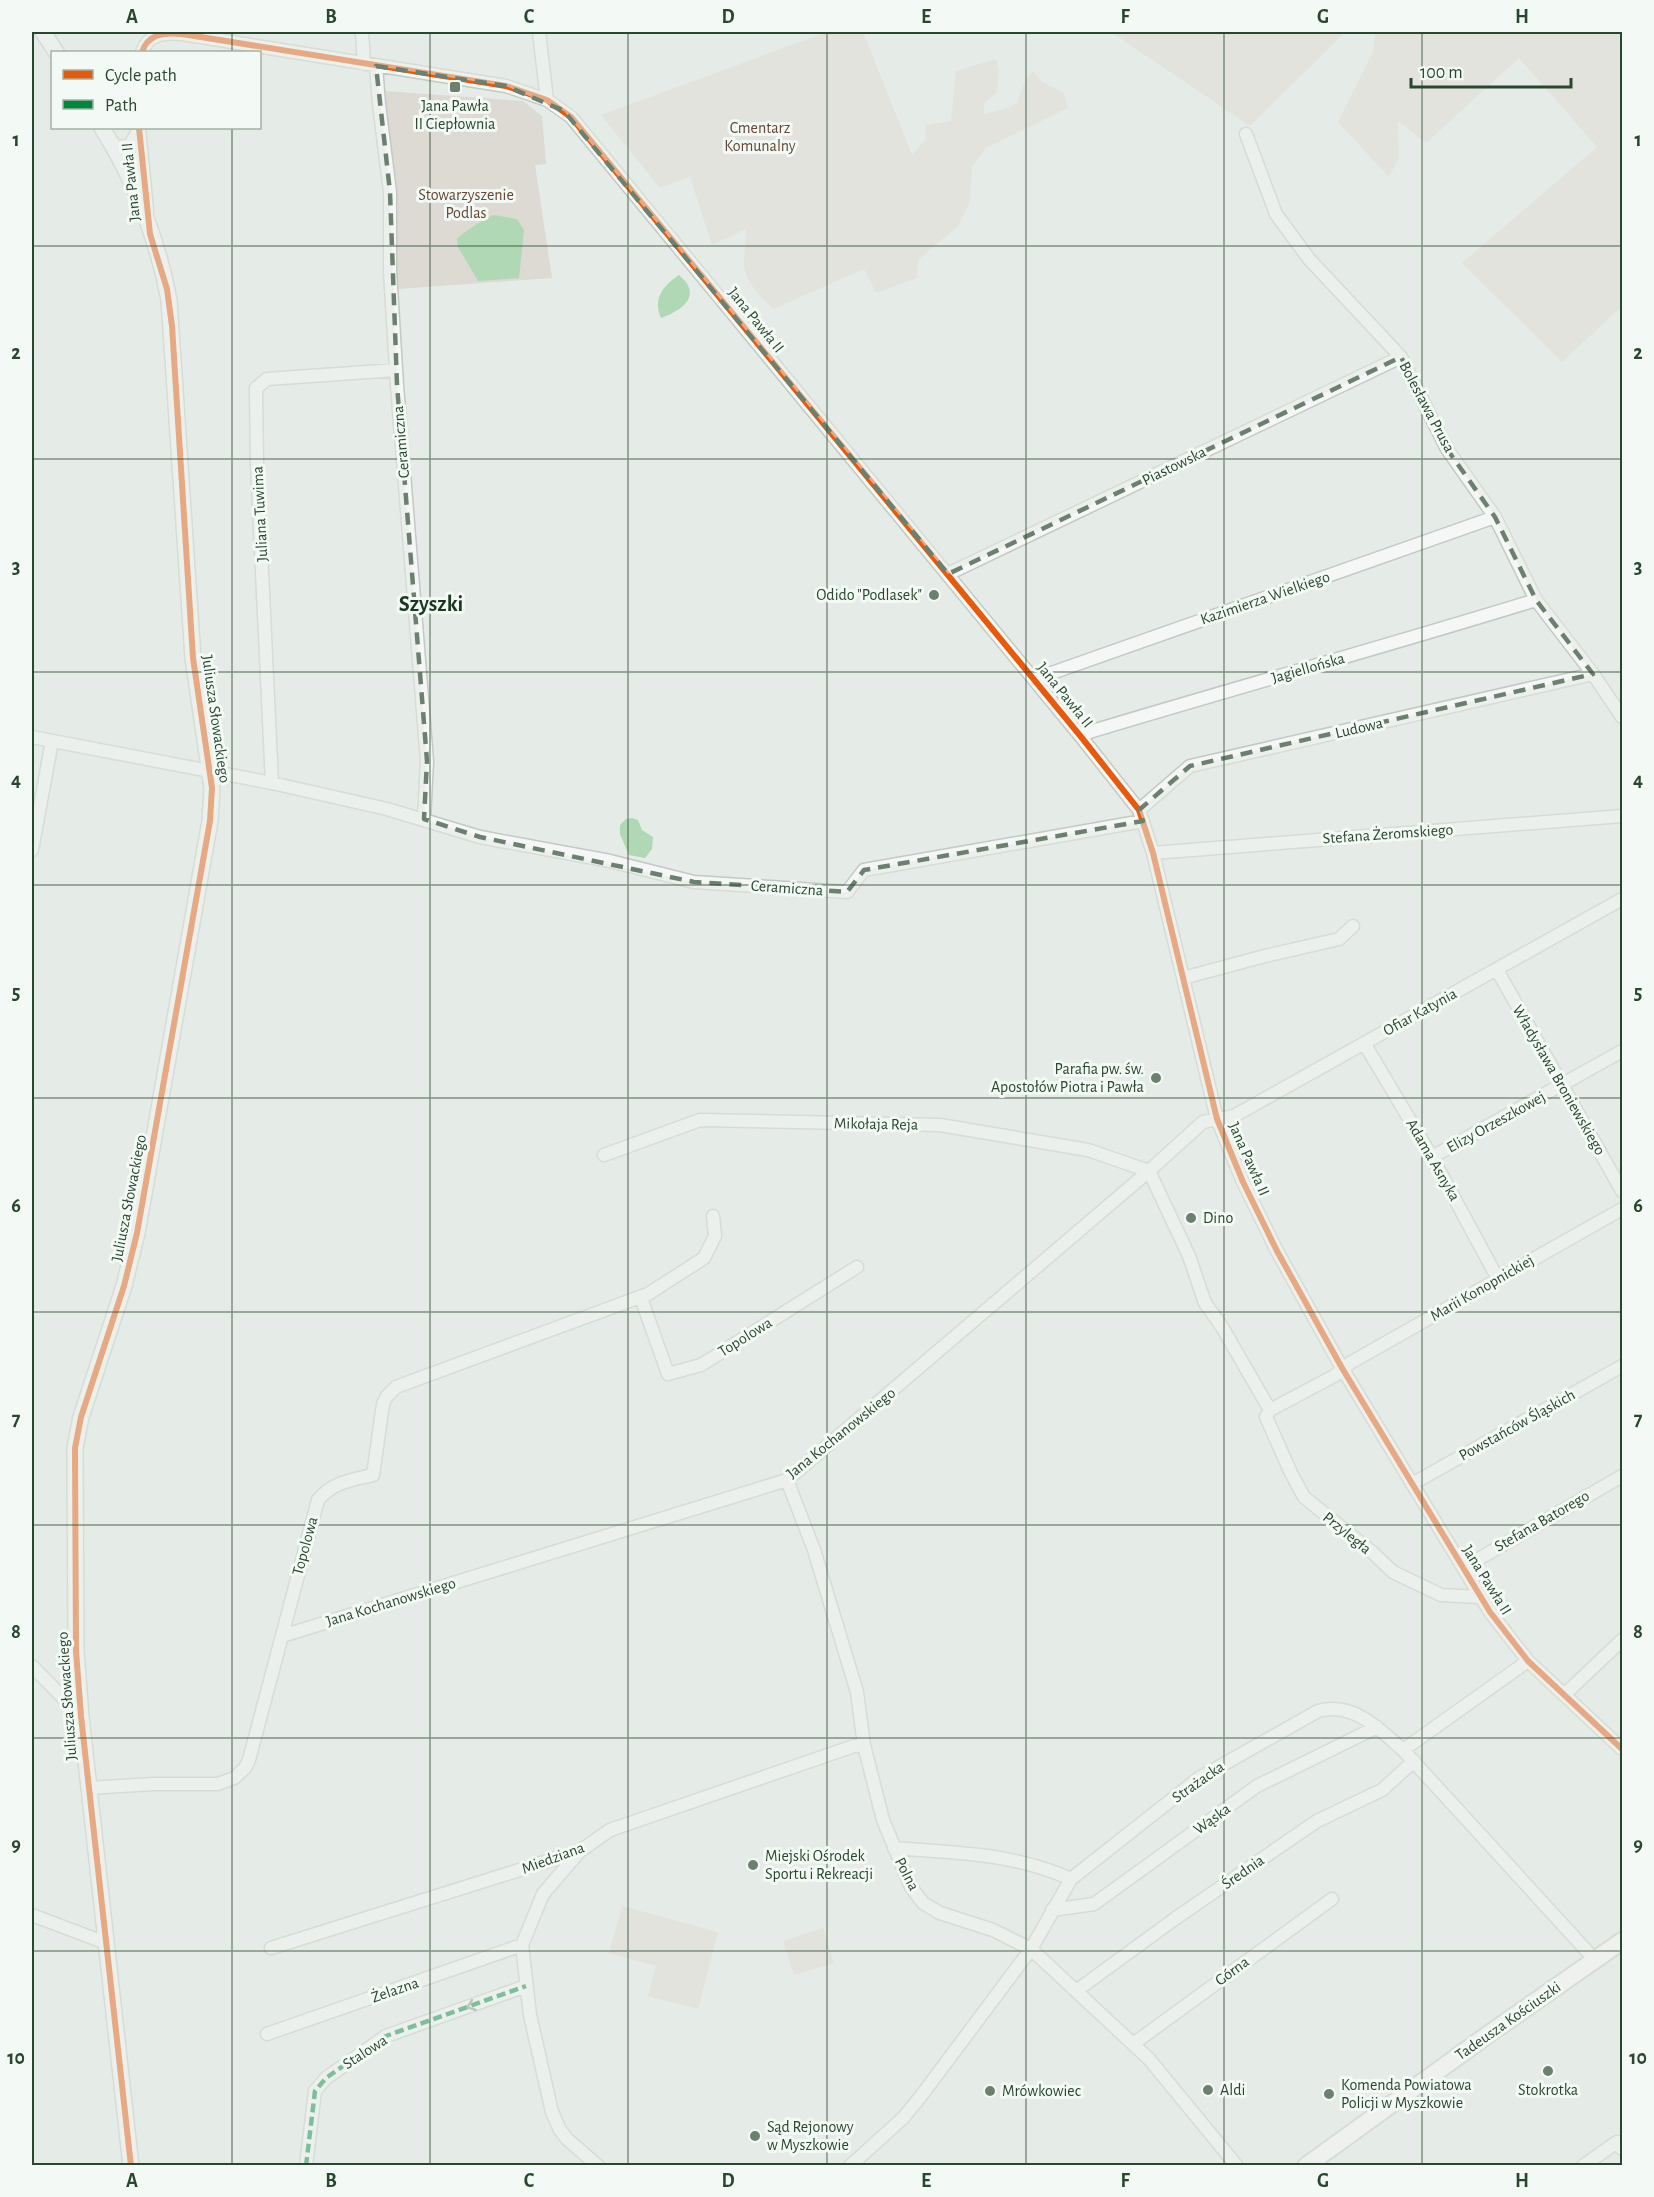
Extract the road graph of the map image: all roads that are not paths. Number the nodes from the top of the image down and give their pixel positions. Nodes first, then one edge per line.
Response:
1 (43, 32) edge
2 (362, 32) edge
3 (539, 32) edge
4 (55, 51) edge
5 (142, 51) edge
6 (370, 65) junction
7 (547, 100) junction
8 (103, 129) edge
9 (139, 129) edge
10 (1246, 134) dead end
11 (115, 148) junction
12 (150, 234) junction
13 (1401, 357) junction
14 (396, 370) junction
15 (1495, 517) junction
16 (948, 574) junction
17 (1536, 600) junction
18 (1593, 674) junction
19 (1036, 681) junction
20 (1623, 717) edge
21 (32, 737) edge
22 (1082, 738) junction
23 (52, 741) junction
24 (210, 772) junction
25 (272, 783) junction
26 (1141, 816) junction
27 (1623, 816) edge
28 (423, 819) junction
29 (32, 850) edge
30 (1153, 853) junction
31 (1623, 899) edge
32 (1353, 926) dead end
33 (1497, 970) junction
34 (1183, 978) junction
35 (1364, 1043) junction
36 (1623, 1051) edge
37 (1562, 1086) junction
38 (1216, 1119) junction
39 (604, 1155) dead end
40 (1432, 1157) junction
41 (1149, 1172) junction
42 (1623, 1191) edge
43 (1623, 1209) edge
44 (713, 1216) dead end
45 (857, 1267) dead end
46 (1498, 1279) junction
47 (641, 1298) junction
48 (1623, 1366) edge
49 (1342, 1368) junction
50 (1270, 1410) junction
51 (787, 1480) junction
52 (1621, 1480) edge
53 (1412, 1484) junction
54 (1463, 1568) junction
55 (1480, 1597) junction
56 (282, 1636) junction
57 (1623, 1640) edge
58 (1528, 1661) junction
59 (32, 1666) edge
60 (1564, 1695) junction
61 (81, 1716) junction
62 (1377, 1727) junction
63 (864, 1745) junction
64 (1623, 1749) edge
65 (1403, 1750) junction
66 (1414, 1761) junction
67 (88, 1788) junction
68 (894, 1848) junction
69 (580, 1851) junction
70 (1071, 1879) junction
71 (1332, 1899) dead end
72 (1052, 1910) junction
73 (32, 1915) edge
74 (1623, 1941) edge
75 (106, 1943) junction
76 (522, 1945) junction
77 (271, 1948) dead end
78 (1031, 1949) junction
79 (1596, 1961) junction
80 (526, 1986) junction
81 (1076, 1991) junction
82 (267, 2034) dead end
83 (1133, 2044) junction
84 (1623, 2149) edge
85 (131, 2166) edge
86 (306, 2166) edge
87 (598, 2166) edge
88 (850, 2166) edge
89 (1237, 2166) edge
90 (1306, 2166) edge
91 (1582, 2166) edge

1 - 4 street
2 - 6 street, Ceramiczna
3 - 7 street
5 - 6 street, Jana Pawła II
6 - 7 street, Jana Pawła II
6 - 14 street, Ceramiczna
7 - 16 street, Jana Pawła II
8 - 11 street, Juliusza Słowackiego
9 - 11 street, Jana Pawła II
9 - 12 street, Jana Pawła II
10 - 13 street, Bolesława Prusa
11 - 12 street, Juliusza Słowackiego
12 - 24 street, Juliusza Słowackiego
13 - 15 street, Bolesława Prusa
13 - 16 street, Piastowska
14 - 25 street, Juliana Tuwima
14 - 28 street, Ceramiczna
15 - 17 street, Bolesława Prusa
15 - 19 street, Kazimierza Wielkiego
16 - 19 street, Jana Pawła II
17 - 18 street, Bolesława Prusa
17 - 22 street, Jagiellońska
18 - 20 street, Bolesława Prusa
18 - 26 street, Ludowa
19 - 22 street, Jana Pawła II
21 - 23 street, Ceramiczna
22 - 26 street, Jana Pawła II
23 - 24 street, Ceramiczna
23 - 29 street
24 - 25 street, Ceramiczna
24 - 61 street, Juliusza Słowackiego
25 - 28 street, Ceramiczna
26 - 28 street, Ceramiczna
26 - 30 street, Jana Pawła II
27 - 30 street, Stefana Żeromskiego
30 - 34 street, Jana Pawła II
31 - 33 street, Ofiar Katynia
32 - 34 street
33 - 35 street, Ofiar Katynia
33 - 37 street, Władysława Broniewskiego
34 - 38 street, Jana Pawła II
35 - 38 street, Ofiar Katynia
35 - 40 street, Adama Asnyka
36 - 37 street, Elizy Orzeszkowej
37 - 40 street, Elizy Orzeszkowej
37 - 42 street, Władysława Broniewskiego
38 - 41 street, Jana Kochanowskiego
38 - 49 street, Jana Pawła II
39 - 41 street, Mikołaja Reja
40 - 46 street, Adama Asnyka
41 - 50 street, Przyległa
41 - 51 street, Jana Kochanowskiego
43 - 46 street, Marii Konopnickiej
44 - 47 street, Topolowa
45 - 47 street, Topolowa
46 - 49 street, Marii Konopnickiej
47 - 56 street, Topolowa
48 - 53 street, Powstańców Śląskich
49 - 50 street
49 - 53 street, Jana Pawła II
50 - 55 street, Przyległa
51 - 56 street, Jana Kochanowskiego
51 - 63 street, Polna
52 - 54 street, Stefana Batorego
53 - 54 street, Jana Pawła II
54 - 55 street, Jana Pawła II
55 - 58 street, Jana Pawła II
56 - 67 street, Topolowa
57 - 60 street
58 - 60 street, Jana Pawła II
58 - 65 street
59 - 61 street
60 - 64 street, Jana Pawła II
61 - 67 street, Juliusza Słowackiego
62 - 65 street, Strażacka
62 - 70 street, Strażacka
62 - 72 street, Wąska
63 - 68 street, Polna
63 - 69 street, Miedziana
65 - 66 street, Strażacka
66 - 79 street, Strażacka
66 - 81 street, Średnia
67 - 75 street, Juliusza Słowackiego
68 - 70 street
68 - 78 street, Polna
69 - 76 street
69 - 77 street, Miedziana
70 - 72 street, Strażacka
71 - 83 street, Górna
72 - 78 street, Strażacka
73 - 75 street
74 - 79 main road, Tadeusza Kościuszki
75 - 85 street, Juliusza Słowackiego
76 - 80 street
76 - 82 street, Żelazna
78 - 81 street, Polna
78 - 88 street, Strażacka
79 - 90 main road, Tadeusza Kościuszki
80 -> 86 street, Stalowa
80 - 87 street
81 - 83 street, Polna
83 - 89 street, Polna
84 - 91 street

